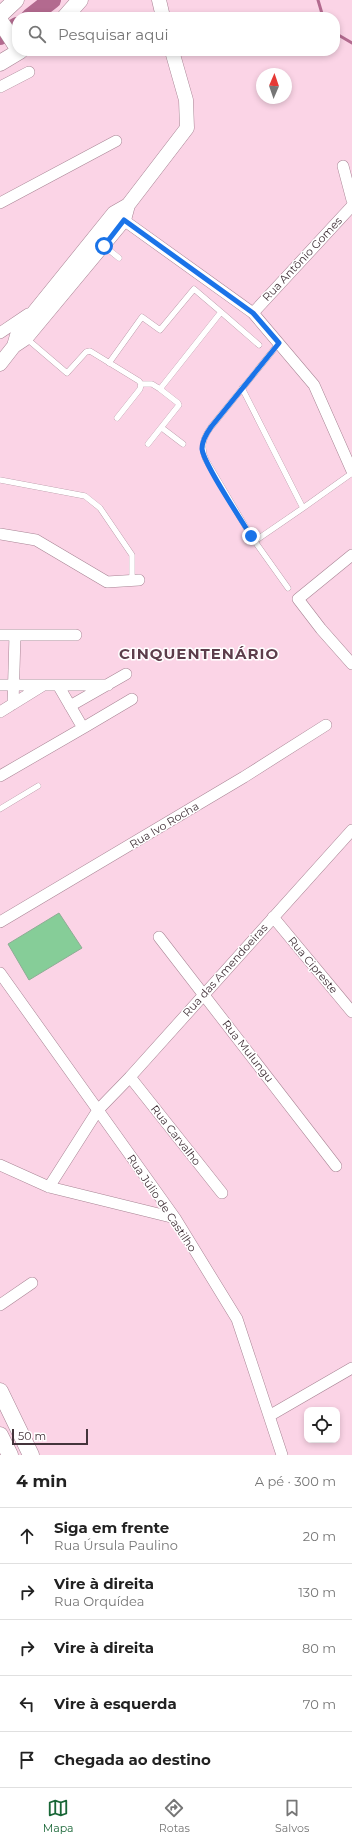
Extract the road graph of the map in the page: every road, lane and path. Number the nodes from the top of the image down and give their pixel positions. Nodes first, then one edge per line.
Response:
1 (16, 0) edge
2 (80, 0) edge
3 (159, 0) edge
4 (69, 12) edge
5 (162, 12) edge
6 (0, 15) edge
7 (0, 20) edge
8 (12, 39) edge
9 (12, 56) edge
10 (173, 56) edge
11 (0, 63) edge
12 (29, 72) dead end
13 (0, 87) edge
14 (116, 141) dead end
15 (344, 166) dead end
16 (352, 200) edge
17 (0, 203) edge
18 (352, 206) edge
19 (119, 217) junction
20 (104, 246) junction
21 (119, 258) dead end
22 (39, 305) junction
23 (221, 312) junction
24 (253, 313) junction
25 (0, 333) edge
26 (22, 335) junction
27 (279, 343) junction
28 (259, 345) dead end
29 (1, 358) edge
30 (109, 363) junction
31 (142, 384) junction
32 (242, 388) junction
33 (160, 389) junction
34 (117, 418) dead end
35 (162, 428) junction
36 (148, 444) dead end
37 (183, 444) dead end
38 (352, 472) edge
39 (0, 480) edge
40 (303, 508) junction
41 (0, 534) edge
42 (255, 542) junction
43 (352, 556) edge
44 (136, 580) joint
45 (288, 588) dead end
46 (0, 635) edge
47 (15, 635) junction
48 (76, 635) dead end
49 (352, 664) edge
50 (126, 674) dead end
51 (0, 685) edge
52 (43, 685) junction
53 (58, 685) junction
54 (108, 685) junction
55 (14, 686) junction
56 (132, 699) dead end
57 (13, 704) junction
58 (70, 706) junction
59 (0, 712) edge
60 (326, 725) dead end
61 (83, 728) junction
62 (0, 776) edge
63 (38, 786) dead end
64 (0, 809) edge
65 (351, 832) edge
66 (273, 917) junction
67 (0, 922) edge
68 (159, 937) dead end
69 (0, 973) edge
70 (203, 994) junction
71 (352, 1012) edge
72 (130, 1077) junction
73 (98, 1110) junction
74 (0, 1165) edge
75 (336, 1166) dead end
76 (49, 1187) junction
77 (222, 1193) dead end
78 (175, 1218) junction
79 (32, 1283) dead end
80 (0, 1305) edge
81 (352, 1368) edge
82 (0, 1391) edge
83 (269, 1416) junction
84 (0, 1435) edge
85 (10, 1455) edge
86 (31, 1455) edge
87 (282, 1455) edge

1 - 6 main road
2 - 4 main road
3 - 5 street
7 - 8 main road
9 - 11 main road
10 - 19 street
12 - 13 street
14 - 17 street
15 - 16 street
18 - 24 street, Rua Antônio Gomes
19 - 20 street
19 - 22 street
19 - 24 street
20 - 21 lane
20 - 26 street
22 - 25 street
22 - 26 street
23 - 28 lane
23 - 30 lane
23 - 33 lane
24 - 27 street
26 - 29 street
26 - 30 lane
27 - 32 lane
27 - 38 street
30 - 31 lane
31 - 33 lane
31 - 34 lane
32 - 40 lane
32 - 42 lane
33 - 35 lane
35 - 36 lane
35 - 37 lane
38 - 40 lane
39 - 44 lane
40 - 42 lane
41 - 44 street
42 - 45 lane
43 - 49 street
46 - 47 street
47 - 48 street
47 - 55 street
50 - 54 street
51 - 55 street
52 - 53 street
52 - 55 street
52 - 57 street
53 - 54 street
53 - 58 street
54 - 58 street
55 - 57 street
56 - 61 street
57 - 59 street
58 - 61 street
60 - 67 street, Rua Ivo Rocha
61 - 62 street
63 - 64 lane
65 - 66 street, Rua das Amendoeiras
66 - 70 street, Rua das Amendoeiras
66 - 71 street, Rua Cipreste
68 - 70 street, Rua Mulungu
69 - 73 street, Rua Júlio de Castilho
70 - 72 street, Rua das Amendoeiras
70 - 75 street, Rua Mulungu
72 - 73 street, Rua das Amendoeiras
72 - 77 street, Rua Carvalho
73 - 76 street, Rua das Amendoeiras
73 - 78 street, Rua Júlio de Castilho
74 - 76 street
76 - 78 street
78 - 83 street, Rua Júlio de Castilho
79 - 80 street
81 - 83 street
82 - 86 main road
83 - 87 street, Rua Júlio de Castilho
84 - 85 main road

